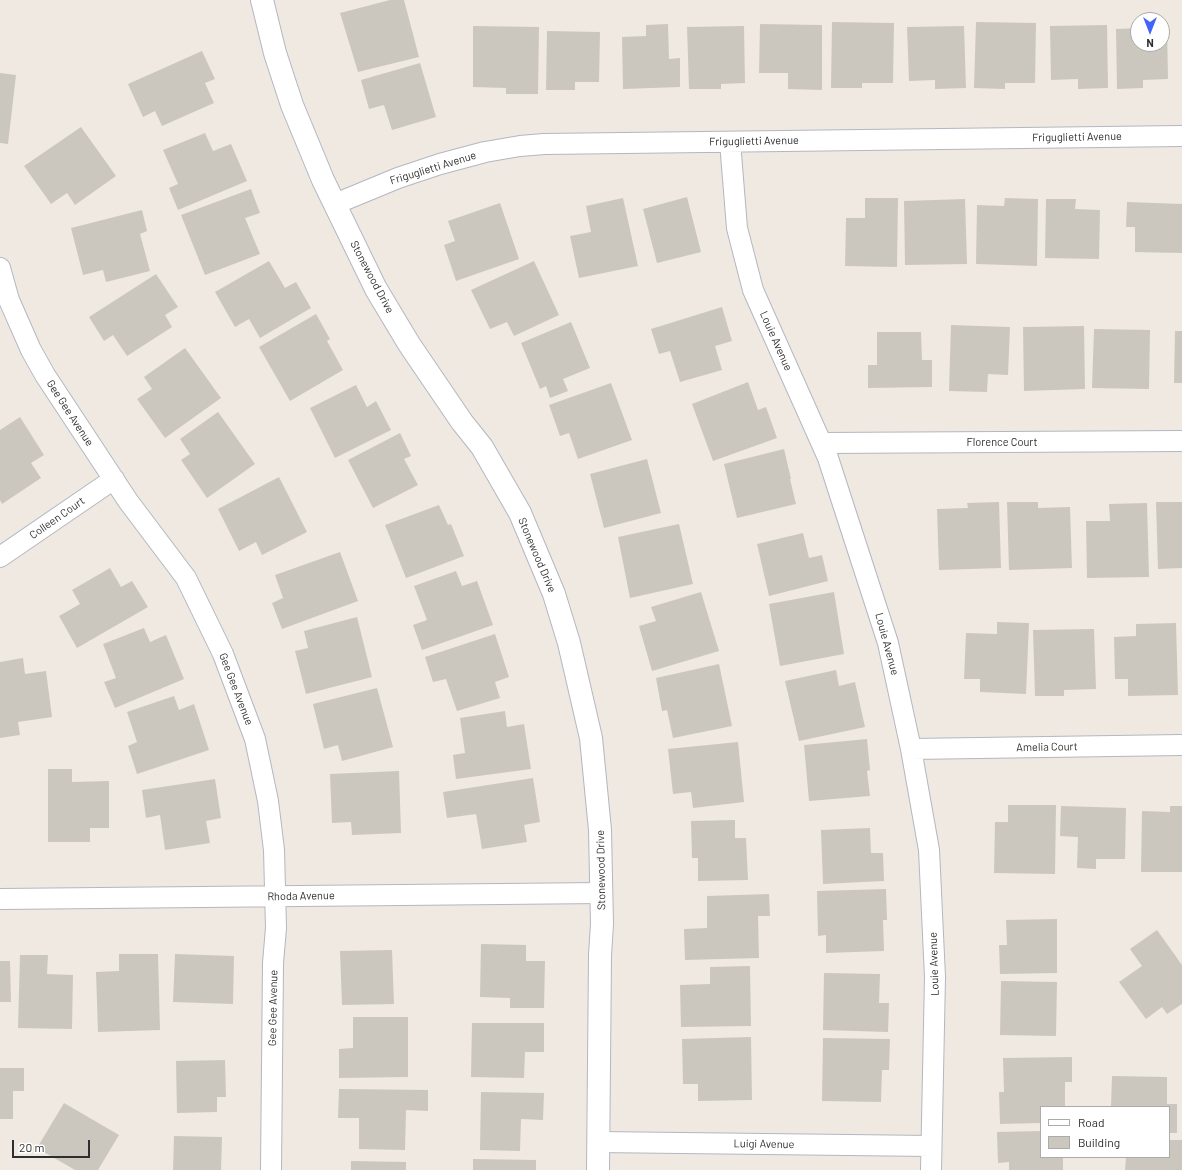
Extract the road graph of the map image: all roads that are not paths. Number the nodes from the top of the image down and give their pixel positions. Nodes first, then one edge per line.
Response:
1 (262, 0) edge
2 (1182, 136) edge
3 (730, 142) junction
4 (335, 204) junction
5 (0, 268) edge
6 (1182, 441) edge
7 (822, 443) junction
8 (114, 479) junction
9 (0, 557) edge
10 (1182, 745) edge
11 (912, 748) junction
12 (602, 893) junction
13 (276, 897) junction
14 (0, 899) edge
15 (598, 1142) junction
16 (931, 1146) junction
17 (271, 1170) edge
18 (598, 1170) edge
19 (931, 1170) edge

1 - 4 street, Stonewood Drive
2 - 3 street, Friguglietti Avenue
3 - 4 street, Friguglietti Avenue
3 - 7 street, Louie Avenue
4 - 12 street, Stonewood Drive
5 - 8 street, Gee Gee Avenue
6 - 7 street, Florence Court
7 - 11 street, Louie Avenue
8 - 9 street, Colleen Court
8 - 13 street, Gee Gee Avenue
10 - 11 street, Amelia Court
11 - 16 street, Louie Avenue
12 - 13 street, Rhoda Avenue
12 - 15 street, Stonewood Drive
13 - 14 street, Rhoda Avenue
13 - 17 street, Gee Gee Avenue
15 - 16 street, Luigi Avenue
15 - 18 street, Stonewood Drive
16 - 19 street, Louie Avenue

